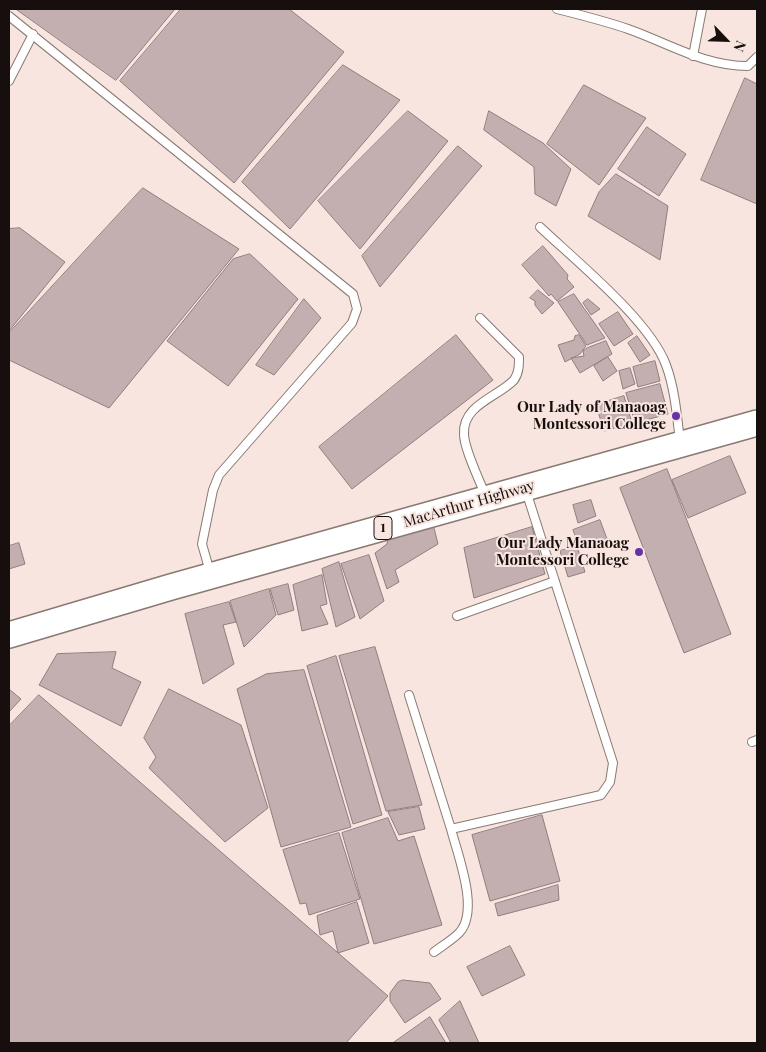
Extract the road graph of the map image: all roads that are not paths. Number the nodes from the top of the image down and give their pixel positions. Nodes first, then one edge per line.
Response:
1 (557, 9) edge
2 (702, 9) edge
3 (9, 16) edge
4 (33, 34) junction
5 (693, 56) junction
6 (757, 57) edge
7 (9, 80) edge
8 (540, 227) dead end
9 (480, 318) dead end
10 (757, 423) edge
11 (680, 444) junction
12 (525, 487) junction
13 (487, 498) junction
14 (211, 576) junction
15 (555, 581) junction
16 (457, 616) dead end
17 (9, 635) edge
18 (409, 695) dead end
19 (451, 829) junction
20 (434, 952) dead end

1 - 5 lane
2 - 5 lane
3 - 4 lane
4 - 7 lane
4 - 14 lane
5 - 6 lane
8 - 11 lane
9 - 13 lane
10 - 11 highway, MacArthur Highway / 1
11 - 12 highway, MacArthur Highway / 1
12 - 13 highway, MacArthur Highway / 1
12 - 15 lane
13 - 14 highway, MacArthur Highway / 1
14 - 17 highway, MacArthur Highway / 1
15 - 16 lane
15 - 19 lane
18 - 19 lane
19 - 20 lane

